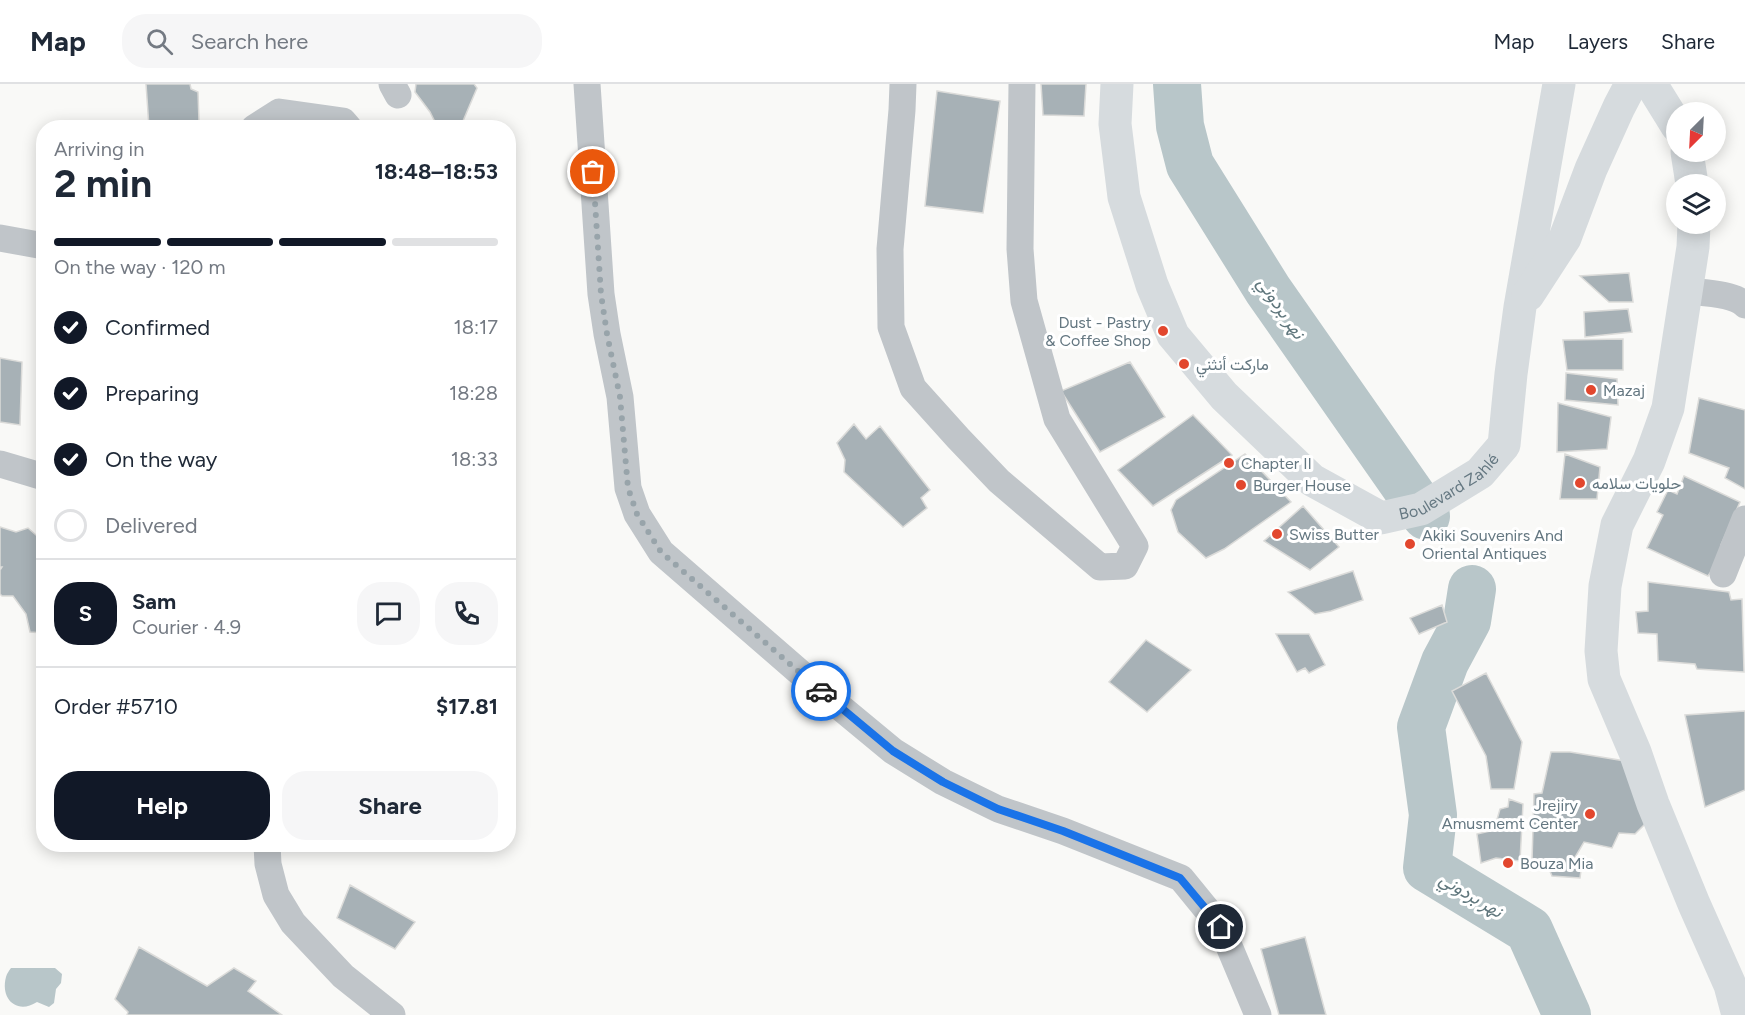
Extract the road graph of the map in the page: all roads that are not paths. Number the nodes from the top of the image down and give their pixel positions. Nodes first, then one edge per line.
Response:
1 (587, 84) edge
2 (903, 84) edge
3 (1022, 84) edge
4 (1117, 84) edge
5 (1559, 84) edge
6 (1632, 84) edge
7 (1651, 84) edge
8 (1666, 108) edge
9 (266, 120) edge
10 (337, 120) edge
11 (1694, 234) edge
12 (36, 235) edge
13 (4, 239) edge
14 (36, 245) edge
15 (1686, 291) junction
16 (1745, 305) edge
17 (1520, 307) junction
18 (0, 464) edge
19 (36, 475) edge
20 (1745, 519) edge
21 (1723, 574) dead end
22 (267, 852) edge
23 (392, 1015) edge
24 (1258, 1015) edge
25 (1738, 1015) edge

1 - 24 street
2 - 3 street
4 - 17 main road, Boulevard Zahlé
5 - 17 main road, Boulevard Zahlé
6 - 17 main road
7 - 8 main road
9 - 10 street
11 - 15 main road
12 - 13 street
13 - 14 street
15 - 16 street
15 - 25 main road
18 - 19 street
20 - 21 street
22 - 23 street

